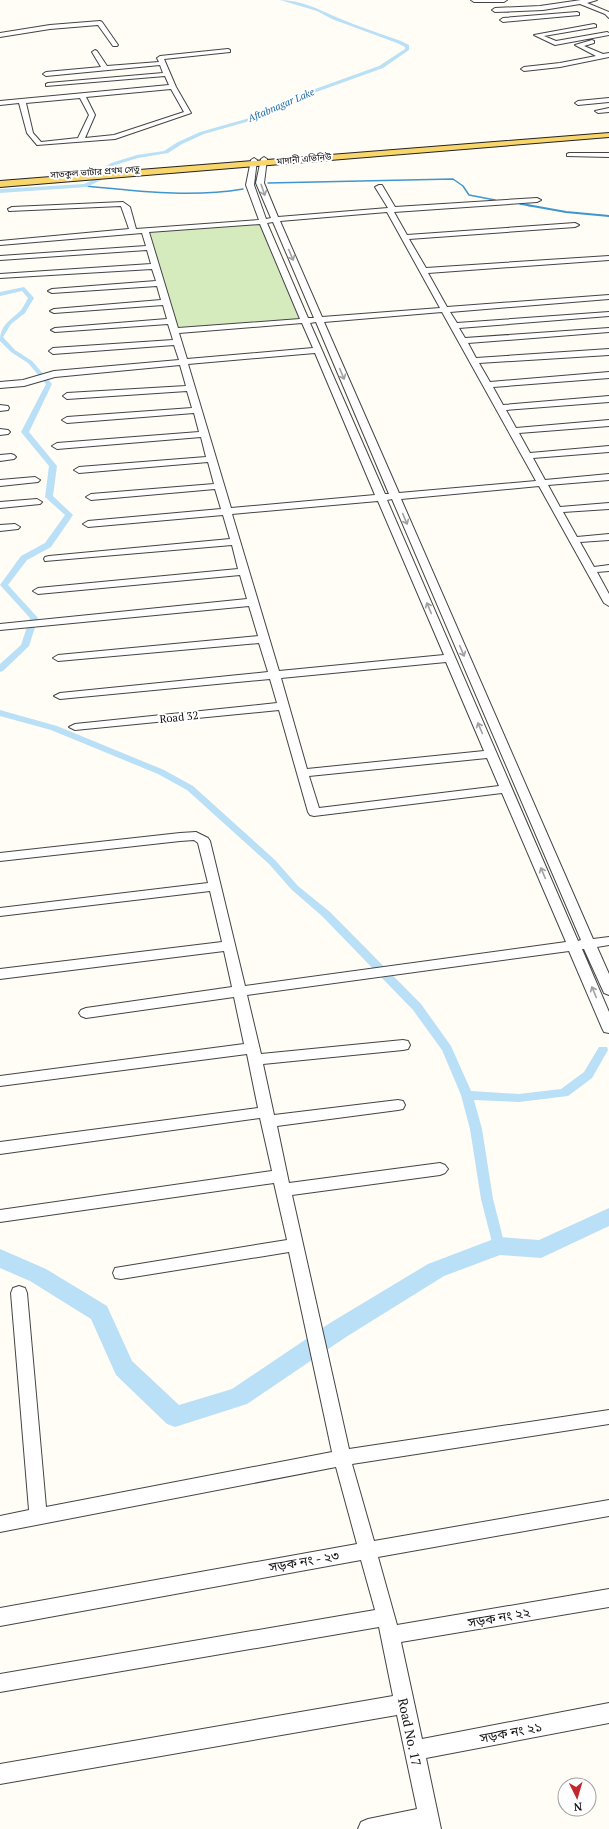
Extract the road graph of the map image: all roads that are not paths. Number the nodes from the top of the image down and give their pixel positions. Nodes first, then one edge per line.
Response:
1 (474, 0) edge
2 (504, 0) edge
3 (548, 0) edge
4 (574, 0) edge
5 (588, 0) edge
6 (594, 0) edge
7 (536, 2) dead end
8 (560, 2) edge
9 (580, 2) junction
10 (495, 10) dead end
11 (578, 16) junction
12 (601, 16) dead end
13 (609, 16) edge
14 (586, 18) dead end
15 (503, 20) dead end
16 (594, 26) junction
17 (0, 35) edge
18 (608, 36) edge
19 (115, 45) dead end
20 (228, 51) dead end
21 (95, 52) dead end
22 (606, 56) edge
23 (163, 63) junction
24 (105, 68) junction
25 (524, 68) dead end
26 (46, 74) dead end
27 (168, 74) junction
28 (48, 85) dead end
29 (173, 87) junction
30 (82, 96) junction
31 (609, 100) edge
32 (22, 101) junction
33 (0, 103) edge
34 (578, 103) dead end
35 (609, 110) edge
36 (598, 111) dead end
37 (609, 132) edge
38 (609, 135) edge
39 (81, 140) junction
40 (397, 150) junction
41 (569, 155) dead end
42 (609, 155) edge
43 (263, 161) junction
44 (253, 162) junction
45 (33, 179) junction
46 (0, 180) edge
47 (0, 184) edge
48 (379, 187) dead end
49 (537, 200) dead end
50 (12, 209) dead end
51 (391, 209) junction
52 (275, 219) junction
53 (264, 222) junction
54 (575, 225) dead end
55 (132, 230) junction
56 (145, 230) junction
57 (404, 236) junction
58 (0, 243) edge
59 (150, 248) junction
60 (0, 258) edge
61 (609, 258) edge
62 (155, 266) junction
63 (423, 272) junction
64 (0, 276) edge
65 (160, 283) junction
66 (52, 291) dead end
67 (609, 297) edge
68 (166, 302) junction
69 (54, 310) dead end
70 (445, 310) junction
71 (609, 314) edge
72 (319, 320) junction
73 (306, 321) junction
74 (173, 326) junction
75 (454, 326) junction
76 (55, 330) dead end
77 (609, 330) edge
78 (462, 341) junction
79 (177, 342) junction
80 (318, 350) junction
81 (53, 351) dead end
82 (609, 352) edge
83 (183, 362) junction
84 (474, 362) junction
85 (609, 375) edge
86 (486, 384) junction
87 (0, 385) edge
88 (191, 388) junction
89 (67, 396) dead end
90 (609, 400) edge
91 (500, 408) junction
92 (197, 410) junction
93 (67, 420) dead end
94 (609, 423) edge
95 (512, 431) junction
96 (204, 434) junction
97 (57, 446) dead end
98 (609, 449) edge
99 (526, 456) junction
100 (11, 457) dead end
101 (0, 458) edge
102 (211, 459) junction
103 (79, 470) dead end
104 (609, 477) edge
105 (35, 480) dead end
106 (541, 483) junction
107 (0, 484) edge
108 (219, 486) junction
109 (395, 496) junction
110 (92, 497) dead end
111 (382, 497) junction
112 (37, 502) dead end
113 (0, 506) edge
114 (609, 506) edge
115 (557, 510) junction
116 (227, 512) junction
117 (88, 524) dead end
118 (15, 527) dead end
119 (0, 528) edge
120 (609, 537) edge
121 (573, 540) junction
122 (235, 542) junction
123 (49, 559) dead end
124 (609, 568) edge
125 (590, 570) junction
126 (244, 572) junction
127 (38, 591) dead end
128 (253, 602) junction
129 (609, 602) edge
130 (0, 627) edge
131 (263, 639) junction
132 (58, 658) dead end
133 (450, 658) junction
134 (274, 676) junction
135 (60, 696) dead end
136 (283, 706) junction
137 (75, 727) dead end
138 (492, 754) junction
139 (302, 774) junction
140 (507, 789) junction
141 (0, 857) edge
142 (216, 886) junction
143 (0, 912) edge
144 (609, 941) edge
145 (589, 944) junction
146 (574, 945) junction
147 (229, 946) junction
148 (0, 974) edge
149 (609, 990) edge
150 (240, 992) junction
151 (86, 1013) dead end
152 (609, 1028) edge
153 (403, 1044) dead end
154 (254, 1054) junction
155 (0, 1081) edge
156 (398, 1105) dead end
157 (268, 1117) junction
158 (0, 1148) edge
159 (440, 1169) dead end
160 (282, 1183) junction
161 (0, 1216) edge
162 (296, 1245) junction
163 (121, 1273) dead end
164 (19, 1293) dead end
165 (609, 1417) edge
166 (342, 1458) junction
167 (609, 1508) edge
168 (38, 1517) junction
169 (0, 1524) edge
170 (368, 1550) junction
171 (609, 1598) edge
172 (0, 1617) edge
173 (388, 1626) junction
174 (0, 1684) edge
175 (404, 1704) junction
176 (609, 1713) edge
177 (414, 1750) junction
178 (0, 1774) edge
179 (429, 1823) edge
180 (368, 1829) edge

1 - 2 street
3 - 7 street
4 - 5 street
6 - 9 street
8 - 9 street
8 - 10 street
8 - 11 street
9 - 13 street
11 - 14 street
11 - 15 street
11 - 16 street
12 - 13 street
16 - 18 street
16 - 18 street
17 - 19 street
18 - 22 street
20 - 23 street
21 - 24 street
22 - 25 street
23 - 24 street
23 - 27 street
24 - 26 street
27 - 28 street
27 - 29 street
29 - 30 street
29 - 39 street
30 - 32 street
30 - 39 street
31 - 34 street
32 - 33 street
32 - 39 street
35 - 36 street
37 - 40 main road, মাদানী এভিনিউ
38 - 40 main road, মাদানী এভিনিউ
40 - 43 main road, মাদানী এভিনিউ
41 - 42 street
43 - 44 main road, মাদানী এভিনিউ
43 -> 52 street
44 - 45 main road, মাদানী এভিনিউ
44 - 53 street
45 - 46 main road, মাদানী এভিনিউ
45 - 47 main road, মাদানী এভিনিউ
48 - 51 street
49 - 51 street
50 - 55 street
51 - 52 street
51 - 57 street
52 - 53 street
52 -> 72 street
53 - 56 street
53 - 73 street
54 - 57 street
55 - 56 street
55 - 58 street
56 - 59 street
57 - 63 street
59 - 60 street
59 - 62 street
61 - 63 street
62 - 64 street
62 - 65 street
63 - 70 street
65 - 66 street
65 - 68 street
67 - 70 street
68 - 69 street
68 - 74 street
70 - 72 street
70 - 75 street
71 - 75 street
72 - 73 street
72 -> 109 street
73 - 74 street
73 - 80 street
74 - 76 street
74 - 79 street
75 - 78 street
77 - 78 street
78 - 84 street
79 - 81 street
79 - 83 street
80 - 83 street
80 - 111 street
82 - 84 street
83 - 87 street
83 - 88 street
84 - 86 street
85 - 86 street
86 - 91 street
88 - 89 street
88 - 92 street
90 - 91 street
91 - 95 street
92 - 93 street
92 - 96 street
94 - 95 street
95 - 99 street
96 - 97 street
96 - 102 street
98 - 99 street
99 - 106 street
100 - 101 street
102 - 103 street
102 - 108 street
104 - 106 street
105 - 107 street
106 - 109 street
106 - 115 street
108 - 110 street
108 - 116 street
109 - 111 street
109 -> 145 street
111 - 116 street
133 -> 111 street
112 - 113 street
114 - 115 street
115 - 121 street
116 - 117 street
116 - 122 street
118 - 119 street
120 - 121 street
121 - 125 street
122 - 123 street
122 - 126 street
124 - 125 street
125 - 129 street
126 - 127 street
126 - 128 street
128 - 130 street
128 - 131 street
131 - 132 street
131 - 134 street
133 - 134 street
138 -> 133 street
134 - 135 street
134 - 136 street
136 - 137 street, Road 32
136 - 139 street
138 - 139 street
138 - 140 street
139 - 140 street
146 -> 140 street
141 - 142 street, Road No. 17
142 - 143 street
142 - 147 street, Road No. 17
144 - 145 street
145 - 146 street
145 - 149 street
146 - 150 street
152 -> 146 street
147 - 148 street
147 - 150 street, Road No. 17
150 - 151 street
150 - 154 street, Road No. 17
153 - 154 street
154 - 155 street
154 - 157 street, Road No. 17
156 - 157 street
157 - 158 street
157 - 160 street, Road No. 17
159 - 160 street
160 - 161 street
160 - 162 street, Road No. 17
162 - 163 street
162 - 166 street, Road No. 17
164 - 168 street
165 - 166 street
166 - 168 street
166 - 170 street, Road No. 17
167 - 170 street, সড়ক নং - ২৩
168 - 169 street
170 - 172 street, সড়ক নং - ২৩
170 - 173 street, Road No. 17
171 - 173 street, সড়ক নং ২২
173 - 174 street, সড়ক নং ২২
173 - 175 street, Road No. 17
175 - 177 street, Road No. 17
175 - 178 street
176 - 177 street, সড়ক নং ২১
177 - 179 street, Road No. 17
179 - 180 street

